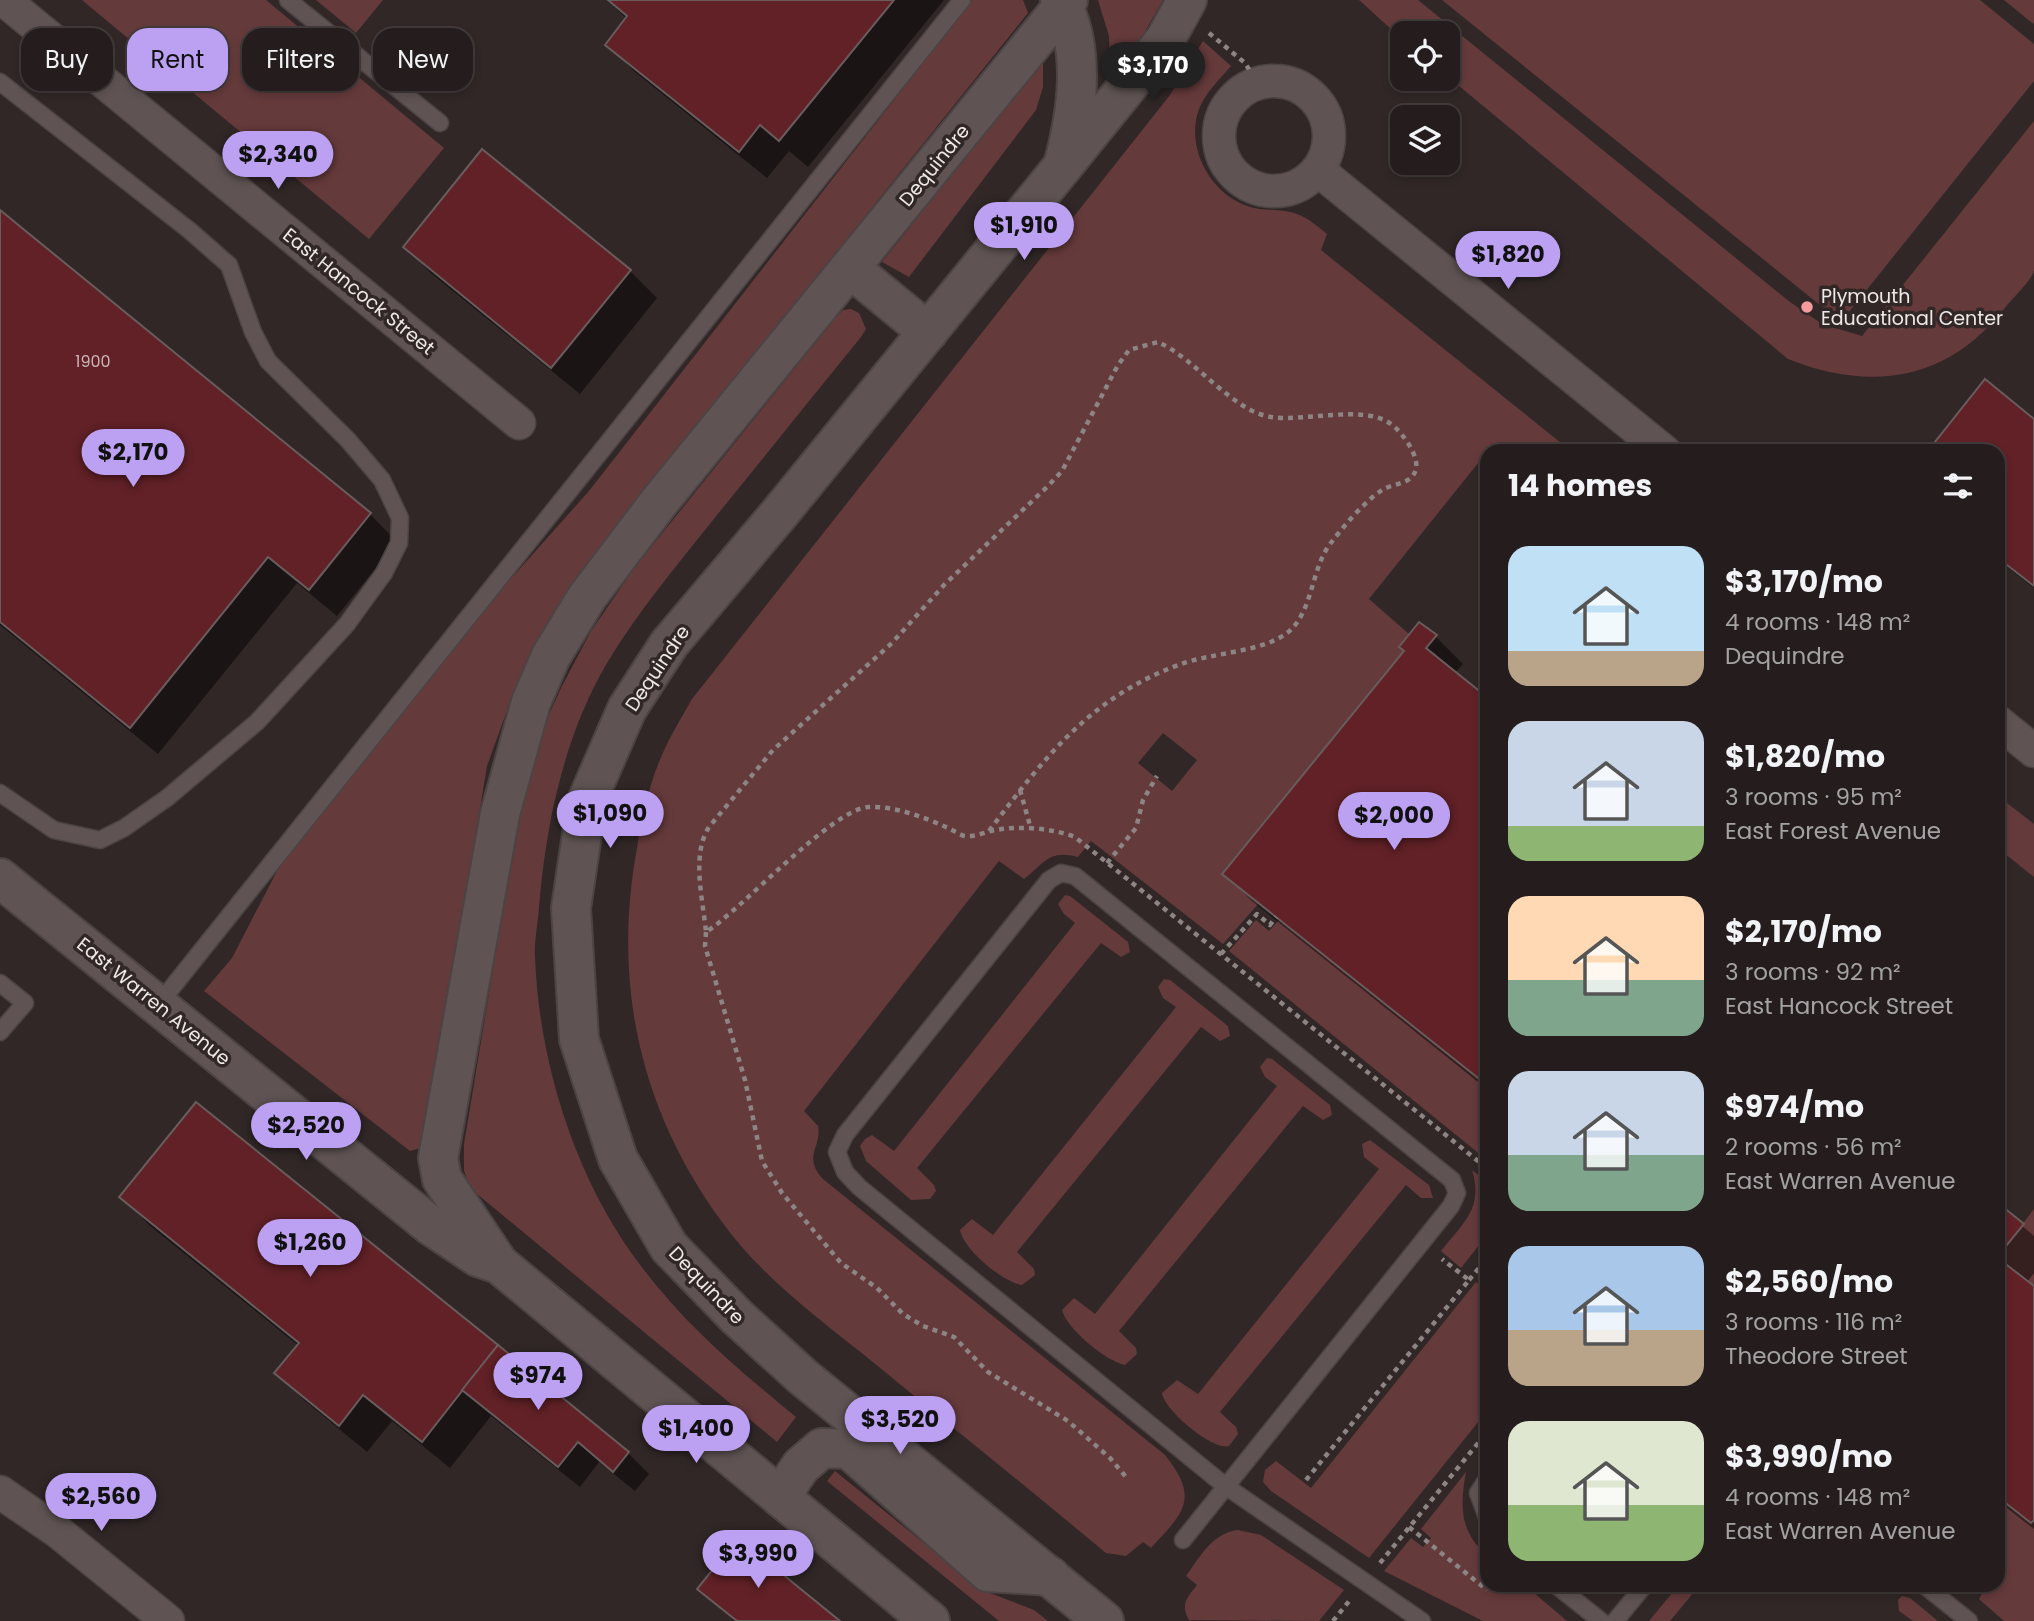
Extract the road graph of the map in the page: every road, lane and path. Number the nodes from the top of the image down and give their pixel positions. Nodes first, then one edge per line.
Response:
1 (4, 0) edge
2 (288, 0) edge
3 (962, 0) edge
4 (1064, 2) edge
5 (1195, 14) edge
6 (0, 82) edge
7 (1257, 82) junction
8 (440, 123) dead end
9 (1063, 166) junction
10 (1318, 170) junction
11 (850, 268) junction
12 (928, 332) junction
13 (519, 423) dead end
14 (1655, 444) edge
15 (2005, 728) edge
16 (2034, 751) edge
17 (1157, 776) dead end
18 (1020, 790) junction
19 (0, 793) edge
20 (1031, 829) dead end
21 (1107, 863) dead end
22 (0, 878) edge
23 (1276, 917) dead end
24 (706, 932) junction
25 (1221, 954) dead end
26 (0, 983) edge
27 (158, 1005) junction
28 (0, 1032) edge
29 (1422, 1243) junction
30 (499, 1264) junction
31 (1480, 1268) edge
32 (1469, 1280) junction
33 (1480, 1441) edge
34 (1126, 1477) dead end
35 (1306, 1480) dead end
36 (1224, 1485) junction
37 (0, 1492) edge
38 (780, 1497) junction
39 (1409, 1527) junction
40 (1183, 1540) dead end
41 (1050, 1576) junction
42 (1364, 1582) junction
43 (1480, 1584) edge
44 (1565, 1592) edge
45 (1639, 1592) edge
46 (1933, 1592) edge
47 (1418, 1620) edge
48 (168, 1621) edge
49 (930, 1621) edge
50 (1104, 1621) edge
51 (1333, 1621) edge
52 (1601, 1621) edge
53 (1615, 1621) edge
54 (1969, 1621) edge

1 - 13 street, East Hancock Street
2 - 8 lane
3 - 27 lane
4 - 9 main road
4 - 11 main road, Dequindre
5 - 7 path
5 - 9 main road, Dequindre
6 - 19 lane
7 - 10 street
7 - 10 street
9 - 12 main road, Dequindre
10 - 14 street
11 - 12 main road
11 - 30 main road, Dequindre
12 - 41 main road, Dequindre
15 - 16 street
17 - 21 path
18 - 20 path
18 - 24 path
18 - 24 path
22 - 27 main road, East Warren Avenue
23 - 25 path
24 - 34 path
26 - 28 lane
27 - 30 main road, East Warren Avenue
29 - 32 path
29 - 36 lane
29 - 36 lane
30 - 38 main road, East Warren Avenue
31 - 32 path
32 - 35 path
33 - 39 path
36 - 40 lane
36 - 42 lane
37 - 48 street
38 - 41 main road
38 - 49 main road, East Warren Avenue
39 - 42 path
39 - 43 path
41 - 50 main road
42 - 47 lane
42 - 51 path
44 - 52 lane
45 - 53 lane
46 - 54 lane

